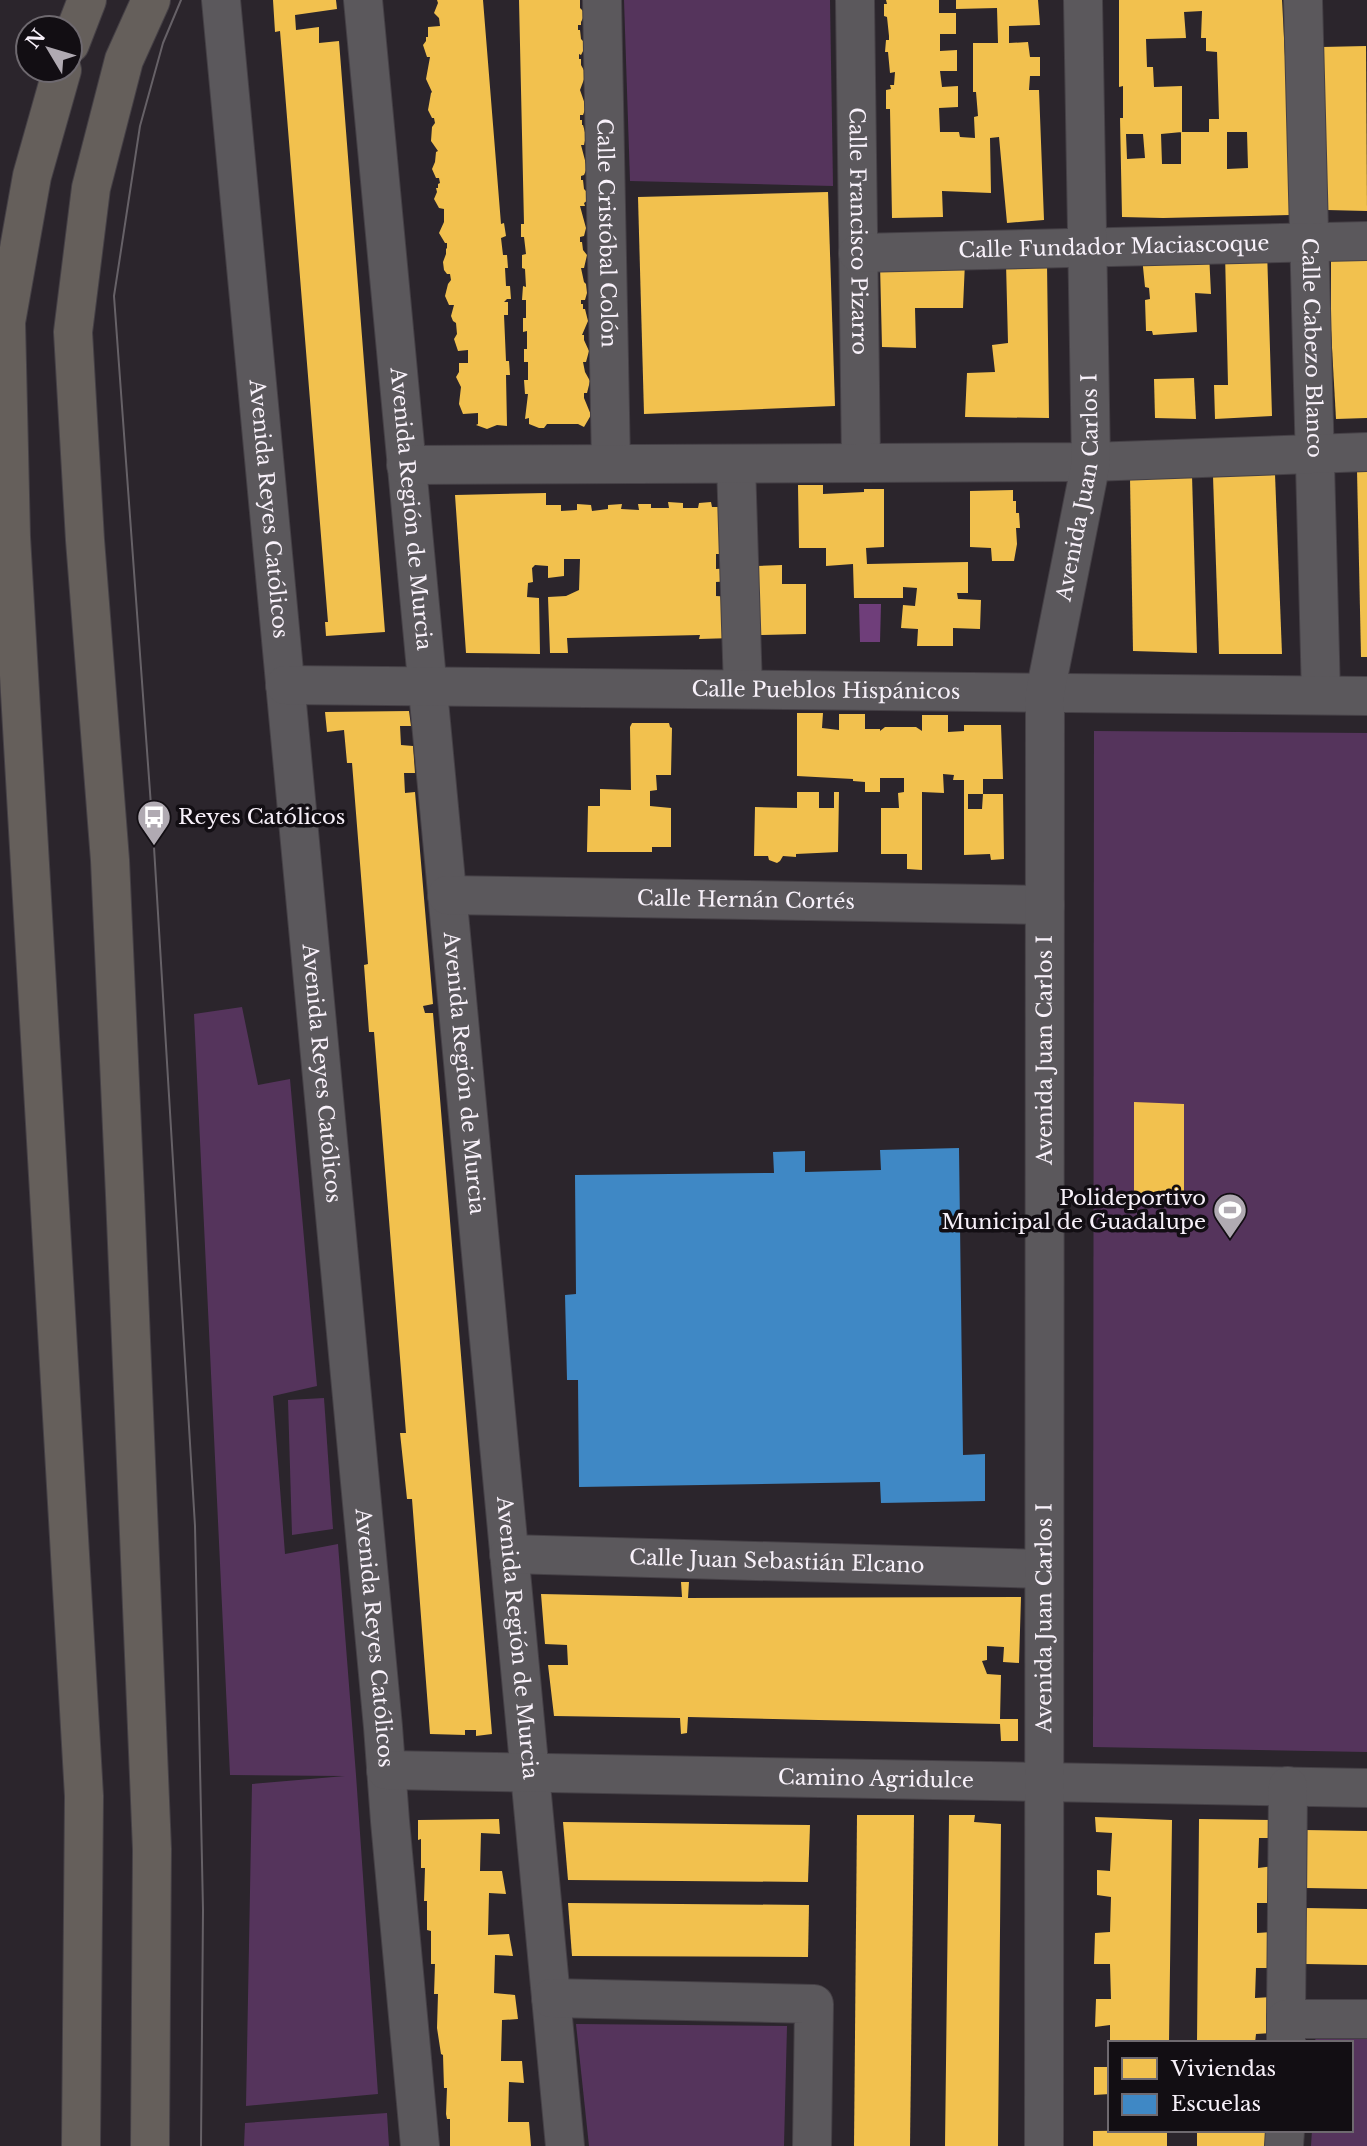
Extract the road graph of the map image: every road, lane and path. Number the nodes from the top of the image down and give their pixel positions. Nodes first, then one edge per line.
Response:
1 (151, 0) edge
2 (221, 0) edge
3 (363, 0) edge
4 (601, 0) edge
5 (855, 0) edge
6 (1083, 0) edge
7 (1303, 0) edge
8 (58, 84) edge
9 (1367, 241) edge
10 (1309, 242) junction
11 (1087, 247) junction
12 (858, 253) junction
13 (1367, 452) edge
14 (1315, 454) junction
15 (1091, 462) junction
16 (861, 463) junction
17 (611, 464) junction
18 (736, 464) junction
19 (407, 465) junction
20 (285, 685) junction
21 (428, 687) junction
22 (743, 689) junction
23 (1045, 693) junction
24 (1321, 695) junction
25 (1367, 696) edge
26 (447, 895) junction
27 (1045, 905) junction
28 (509, 1555) junction
29 (1044, 1569) junction
30 (386, 1770) junction
31 (530, 1773) junction
32 (1044, 1782) junction
33 (1288, 1786) junction
34 (1367, 1788) edge
35 (551, 1998) junction
36 (1367, 2019) edge
37 (1286, 2031) edge
38 (81, 2146) edge
39 (150, 2146) edge
40 (420, 2146) edge
41 (565, 2146) edge
42 (812, 2146) edge
43 (1044, 2146) edge

1 - 39 main road
2 - 20 street, Avenida Reyes Católicos
3 - 19 street, Avenida Región de Murcia
4 - 17 street, Calle Cristóbal Colón
5 - 12 street, Calle Francisco Pizarro
6 - 11 street, Avenida Juan Carlos I
7 - 10 street, Calle Cabezo Blanco
8 - 38 main road
9 - 10 street, Calle Fundador Maciascoque
10 - 11 street, Calle Fundador Maciascoque
10 - 14 street, Calle Cabezo Blanco
11 - 12 street, Calle Fundador Maciascoque
11 - 15 street, Avenida Juan Carlos I
12 - 16 street, Calle Francisco Pizarro
13 - 14 street
14 - 15 street
14 - 24 street, Calle Cabezo Blanco
15 - 16 street
15 - 23 street, Avenida Juan Carlos I
16 - 18 street
17 - 18 street
17 - 19 street
18 - 22 street
19 - 21 street, Avenida Región de Murcia
20 - 21 street, Calle Pueblos Hispánicos
20 - 30 street, Avenida Reyes Católicos
21 - 22 street, Calle Pueblos Hispánicos
21 - 26 street, Avenida Región de Murcia
22 - 23 street, Calle Pueblos Hispánicos
23 - 24 street, Calle Pueblos Hispánicos
23 - 27 street, Avenida Juan Carlos I
24 - 25 street, Calle Pueblos Hispánicos
26 - 27 street, Calle Hernán Cortés
26 - 28 street, Avenida Región de Murcia
27 - 29 street, Avenida Juan Carlos I
28 - 29 street, Calle Juan Sebastián Elcano
28 - 31 street, Avenida Región de Murcia
29 - 32 street, Avenida Juan Carlos I
30 - 31 street, Camino Agridulce
30 - 40 street, Avenida Reyes Católicos
31 - 32 street, Camino Agridulce
31 - 35 street, Avenida Región de Murcia
32 - 33 street, Camino Agridulce
32 - 43 street, Avenida Juan Carlos I
33 - 34 street, Camino Agridulce
33 - 37 street
35 - 41 street, Avenida Región de Murcia
35 - 42 street
36 - 37 street

